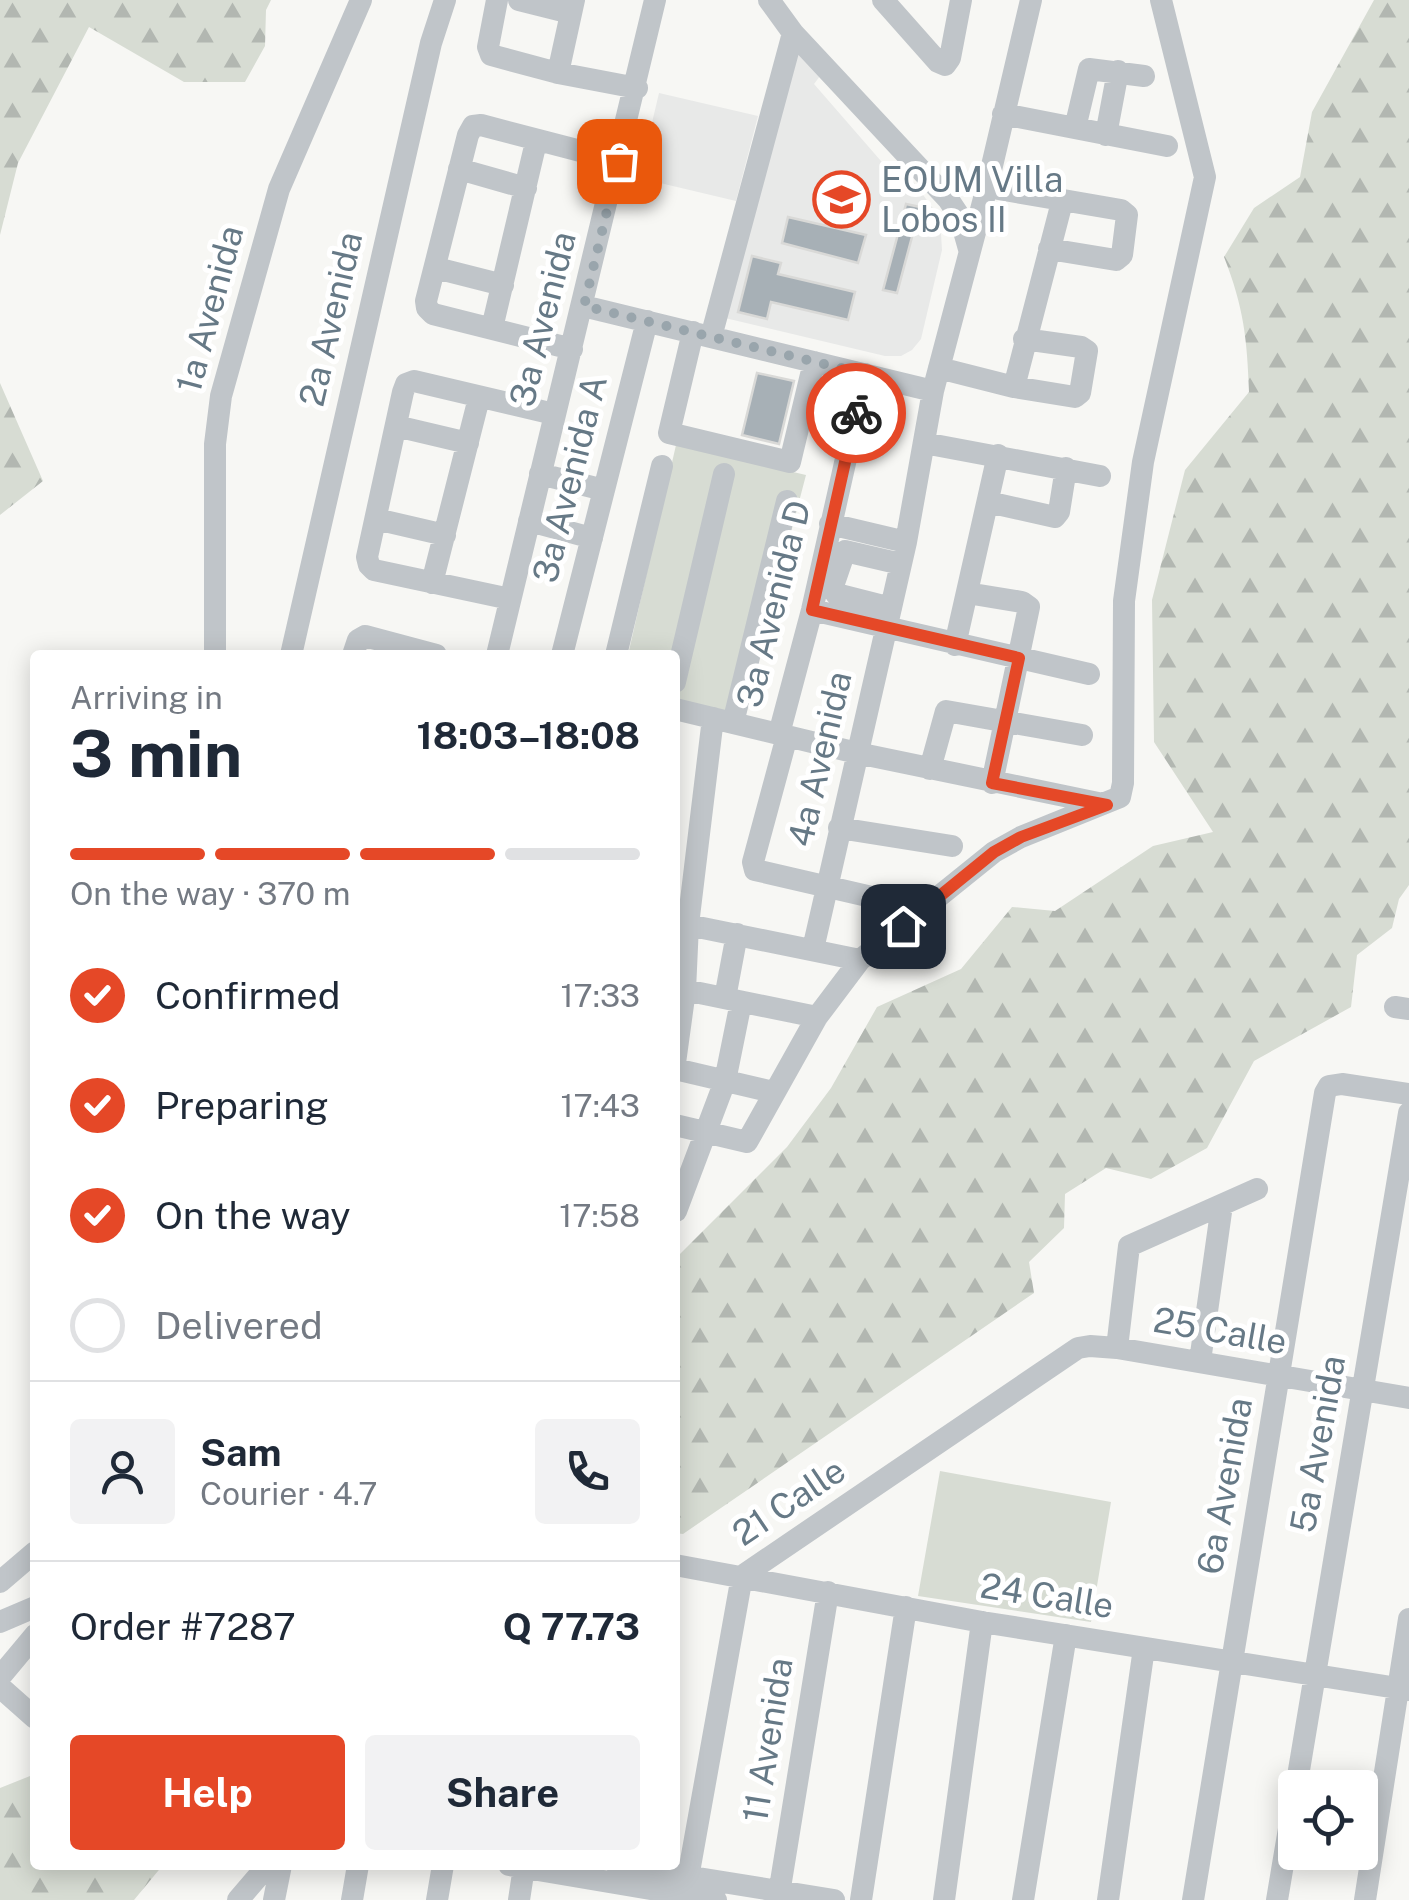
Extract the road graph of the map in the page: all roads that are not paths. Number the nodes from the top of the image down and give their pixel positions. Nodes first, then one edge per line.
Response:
1 (360, 0) edge
2 (446, 0) edge
3 (496, 0) edge
4 (518, 0) edge
5 (656, 0) edge
6 (769, 0) edge
7 (962, 0) edge
8 (1031, 0) edge
9 (1160, 0) edge
10 (896, 5) edge
11 (573, 7) edge
12 (794, 33) junction
13 (1118, 71) junction
14 (558, 72) junction
15 (1144, 76) dead end
16 (637, 88) junction
17 (1003, 114) junction
18 (1077, 119) junction
19 (1107, 126) junction
20 (536, 142) junction
21 (1167, 146) dead end
22 (619, 161) junction
23 (459, 169) junction
24 (987, 187) junction
25 (526, 188) junction
26 (1062, 202) junction
27 (1049, 249) junction
28 (969, 252) junction
29 (436, 268) junction
30 (503, 285) junction
31 (584, 306) junction
32 (647, 321) junction
33 (492, 328) junction
34 (702, 335) junction
35 (1024, 340) junction
36 (572, 348) junction
37 (814, 362) junction
38 (865, 374) junction
39 (936, 379) junction
40 (1014, 387) junction
41 (479, 398) junction
42 (554, 414) junction
43 (396, 426) junction
44 (468, 443) junction
45 (924, 443) junction
46 (998, 455) junction
47 (662, 466) dead end
48 (1066, 468) junction
49 (540, 474) junction
50 (724, 474) dead end
51 (1100, 476) dead end
52 (604, 490) junction
53 (788, 502) dead end
54 (988, 502) junction
55 (376, 519) junction
56 (528, 521) junction
57 (830, 524) junction
58 (444, 534) junction
59 (592, 538) junction
60 (903, 553) junction
61 (432, 583) junction
62 (967, 593) junction
63 (510, 599) junction
64 (812, 610) junction
65 (889, 618) junction
66 (955, 645) junction
67 (215, 650) edge
68 (292, 650) edge
69 (355, 650) edge
70 (413, 650) edge
71 (498, 650) edge
72 (563, 650) edge
73 (617, 650) edge
74 (1019, 658) junction
75 (680, 661) edge
76 (1089, 674) dead end
77 (680, 710) edge
78 (723, 720) junction
79 (1006, 720) junction
80 (783, 735) junction
81 (1082, 735) dead end
82 (857, 753) junction
83 (930, 769) junction
84 (992, 783) junction
85 (1107, 805) junction
86 (840, 828) junction
87 (952, 846) dead end
88 (825, 887) junction
89 (889, 902) dead end
90 (688, 926) junction
91 (737, 934) junction
92 (812, 950) junction
93 (860, 960) junction
94 (685, 990) junction
95 (733, 1000) junction
96 (816, 1017) junction
97 (680, 1028) edge
98 (680, 1068) edge
99 (725, 1081) junction
100 (773, 1092) junction
101 (1409, 1094) edge
102 (1409, 1113) edge
103 (680, 1127) edge
104 (703, 1134) junction
105 (1257, 1189) dead end
106 (680, 1200) edge
107 (1222, 1205) junction
108 (1078, 1348) joint
109 (1117, 1348) junction
110 (1200, 1361) junction
111 (1279, 1377) junction
112 (1363, 1391) junction
113 (1409, 1398) edge
114 (30, 1556) edge
115 (680, 1566) edge
116 (742, 1576) junction
117 (0, 1582) edge
118 (828, 1592) junction
119 (906, 1607) junction
120 (30, 1610) edge
121 (1409, 1619) edge
122 (0, 1622) edge
123 (982, 1622) junction
124 (1066, 1635) junction
125 (30, 1641) edge
126 (1144, 1648) junction
127 (1230, 1661) junction
128 (1315, 1675) junction
129 (0, 1677) edge
130 (0, 1688) edge
131 (1404, 1689) edge
132 (30, 1714) edge
133 (1299, 1770) edge
134 (264, 1870) edge
135 (280, 1870) edge
136 (357, 1870) edge
137 (442, 1870) edge
138 (517, 1870) edge
139 (541, 1870) edge
140 (1282, 1870) edge
141 (613, 1882) edge
142 (686, 1890) edge
143 (778, 1896) edge
144 (238, 1900) edge
145 (274, 1900) edge
146 (352, 1900) edge
147 (437, 1900) edge
148 (518, 1900) edge
149 (716, 1900) edge
150 (834, 1900) edge
151 (861, 1900) edge
152 (944, 1900) edge
153 (1023, 1900) edge
154 (1108, 1900) edge
155 (1193, 1900) edge
156 (1277, 1900) edge
157 (1364, 1900) edge

1 - 67 street, 1a Avenida
2 - 68 street, 2a Avenida
3 - 14 street
4 - 11 street
5 - 16 street, 3a Avenida
6 - 12 street
7 - 10 street
8 - 17 street, 4a Avenida
9 - 85 street
11 - 14 street
12 - 28 street
12 - 34 street
13 - 15 street
13 - 18 street
13 - 19 street
14 - 16 street
16 - 22 street, 3a Avenida
17 - 18 street
17 - 24 street, 4a Avenida
18 - 19 street
19 - 21 street
20 - 22 street
20 - 23 street
20 - 25 street
22 - 31 street, 3a Avenida
23 - 25 street
23 - 29 street
24 - 26 street
24 - 28 street, 4a Avenida
25 - 30 street
26 - 27 street
26 - 27 street
27 - 35 street
28 - 39 street, 4a Avenida
29 - 30 street
29 - 33 street
30 - 33 street
31 - 32 street
31 - 36 street, 3a Avenida
32 - 34 street
32 - 52 street, 3a Avenida A
33 - 36 street
34 - 37 street
34 - 37 street
35 - 40 street
35 - 40 street
36 - 42 street, 3a Avenida
37 - 38 street
38 - 39 street
38 - 57 street, 3a Avenida D
39 - 40 street
39 - 45 street, 4a Avenida
41 - 42 street
41 - 43 street
41 - 44 street
42 - 49 street, 3a Avenida
43 - 44 street
43 - 55 street
44 - 58 street
45 - 46 street
45 - 60 street, 4a Avenida
46 - 48 street
46 - 54 street
47 - 73 street
48 - 51 street
48 - 54 street
49 - 52 street
49 - 56 street, 3a Avenida
50 - 75 street
52 - 59 street, 3a Avenida A
53 - 78 street
54 - 62 street
55 - 58 street
55 - 61 street
56 - 59 street
56 - 63 street, 3a Avenida
57 - 60 street
57 - 64 street, 3a Avenida D
58 - 61 street
59 - 72 street, 3a Avenida A
60 - 65 street, 4a Avenida
60 - 65 street
61 - 63 street
62 - 66 street
62 - 74 street
63 - 71 street, 3a Avenida
64 - 65 street
64 - 80 street, 3a Avenida D
65 - 66 street
65 - 82 street, 4a Avenida
66 - 74 street
69 - 70 street
74 - 76 street
74 - 79 street
77 - 78 street
78 - 80 street
78 - 90 street
79 - 81 street
79 - 83 street
79 - 84 street
80 - 82 street
80 - 88 street, 3a Avenida D
82 - 83 street
82 - 86 street, 4a Avenida
83 - 84 street
84 - 85 street
85 - 93 street
86 - 87 street
86 - 88 street, 4a Avenida
88 - 89 street
88 - 92 street, 4a Avenida
90 - 91 street
90 - 94 street
91 - 92 street
91 - 95 street
92 - 93 street
93 - 96 street
94 - 95 street
94 - 97 street
95 - 96 street
95 - 99 street
96 - 100 street
98 - 99 street
99 - 100 street
99 - 104 street
100 - 104 street
101 - 111 street, 6a Avenida
102 - 112 street, 5a Avenida
103 - 104 street
104 - 106 street
105 - 107 street
107 - 109 street
107 - 110 street
108 - 109 street, 25 Calle
108 - 116 street, 21 Calle
109 - 110 street, 25 Calle
110 - 111 street, 25 Calle
111 - 112 street, 25 Calle
111 - 127 street, 6a Avenida
112 - 113 street, 25 Calle
112 - 128 street, 5a Avenida
114 - 117 street
115 - 116 street, 24 Calle
116 - 118 street, 24 Calle
116 - 142 street, 21 Calle
118 - 119 street, 24 Calle
118 - 143 street, 11 Avenida
119 - 123 street, 24 Calle
119 - 151 street
120 - 122 street
121 - 131 street
123 - 124 street, 24 Calle
123 - 152 street
124 - 126 street, 24 Calle
124 - 153 street
125 - 129 street
126 - 127 street, 24 Calle
126 - 154 street
127 - 128 street, 24 Calle
127 - 155 street, 6a Avenida
128 - 131 street, 24 Calle
128 - 133 street, 5a Avenida
130 - 132 street
131 - 157 street
134 - 144 street
135 - 145 street
136 - 146 street
137 - 147 street
138 - 148 street
139 - 141 street
140 - 156 street, 5a Avenida
141 - 142 street
142 - 143 street
142 - 149 street
143 - 150 street

